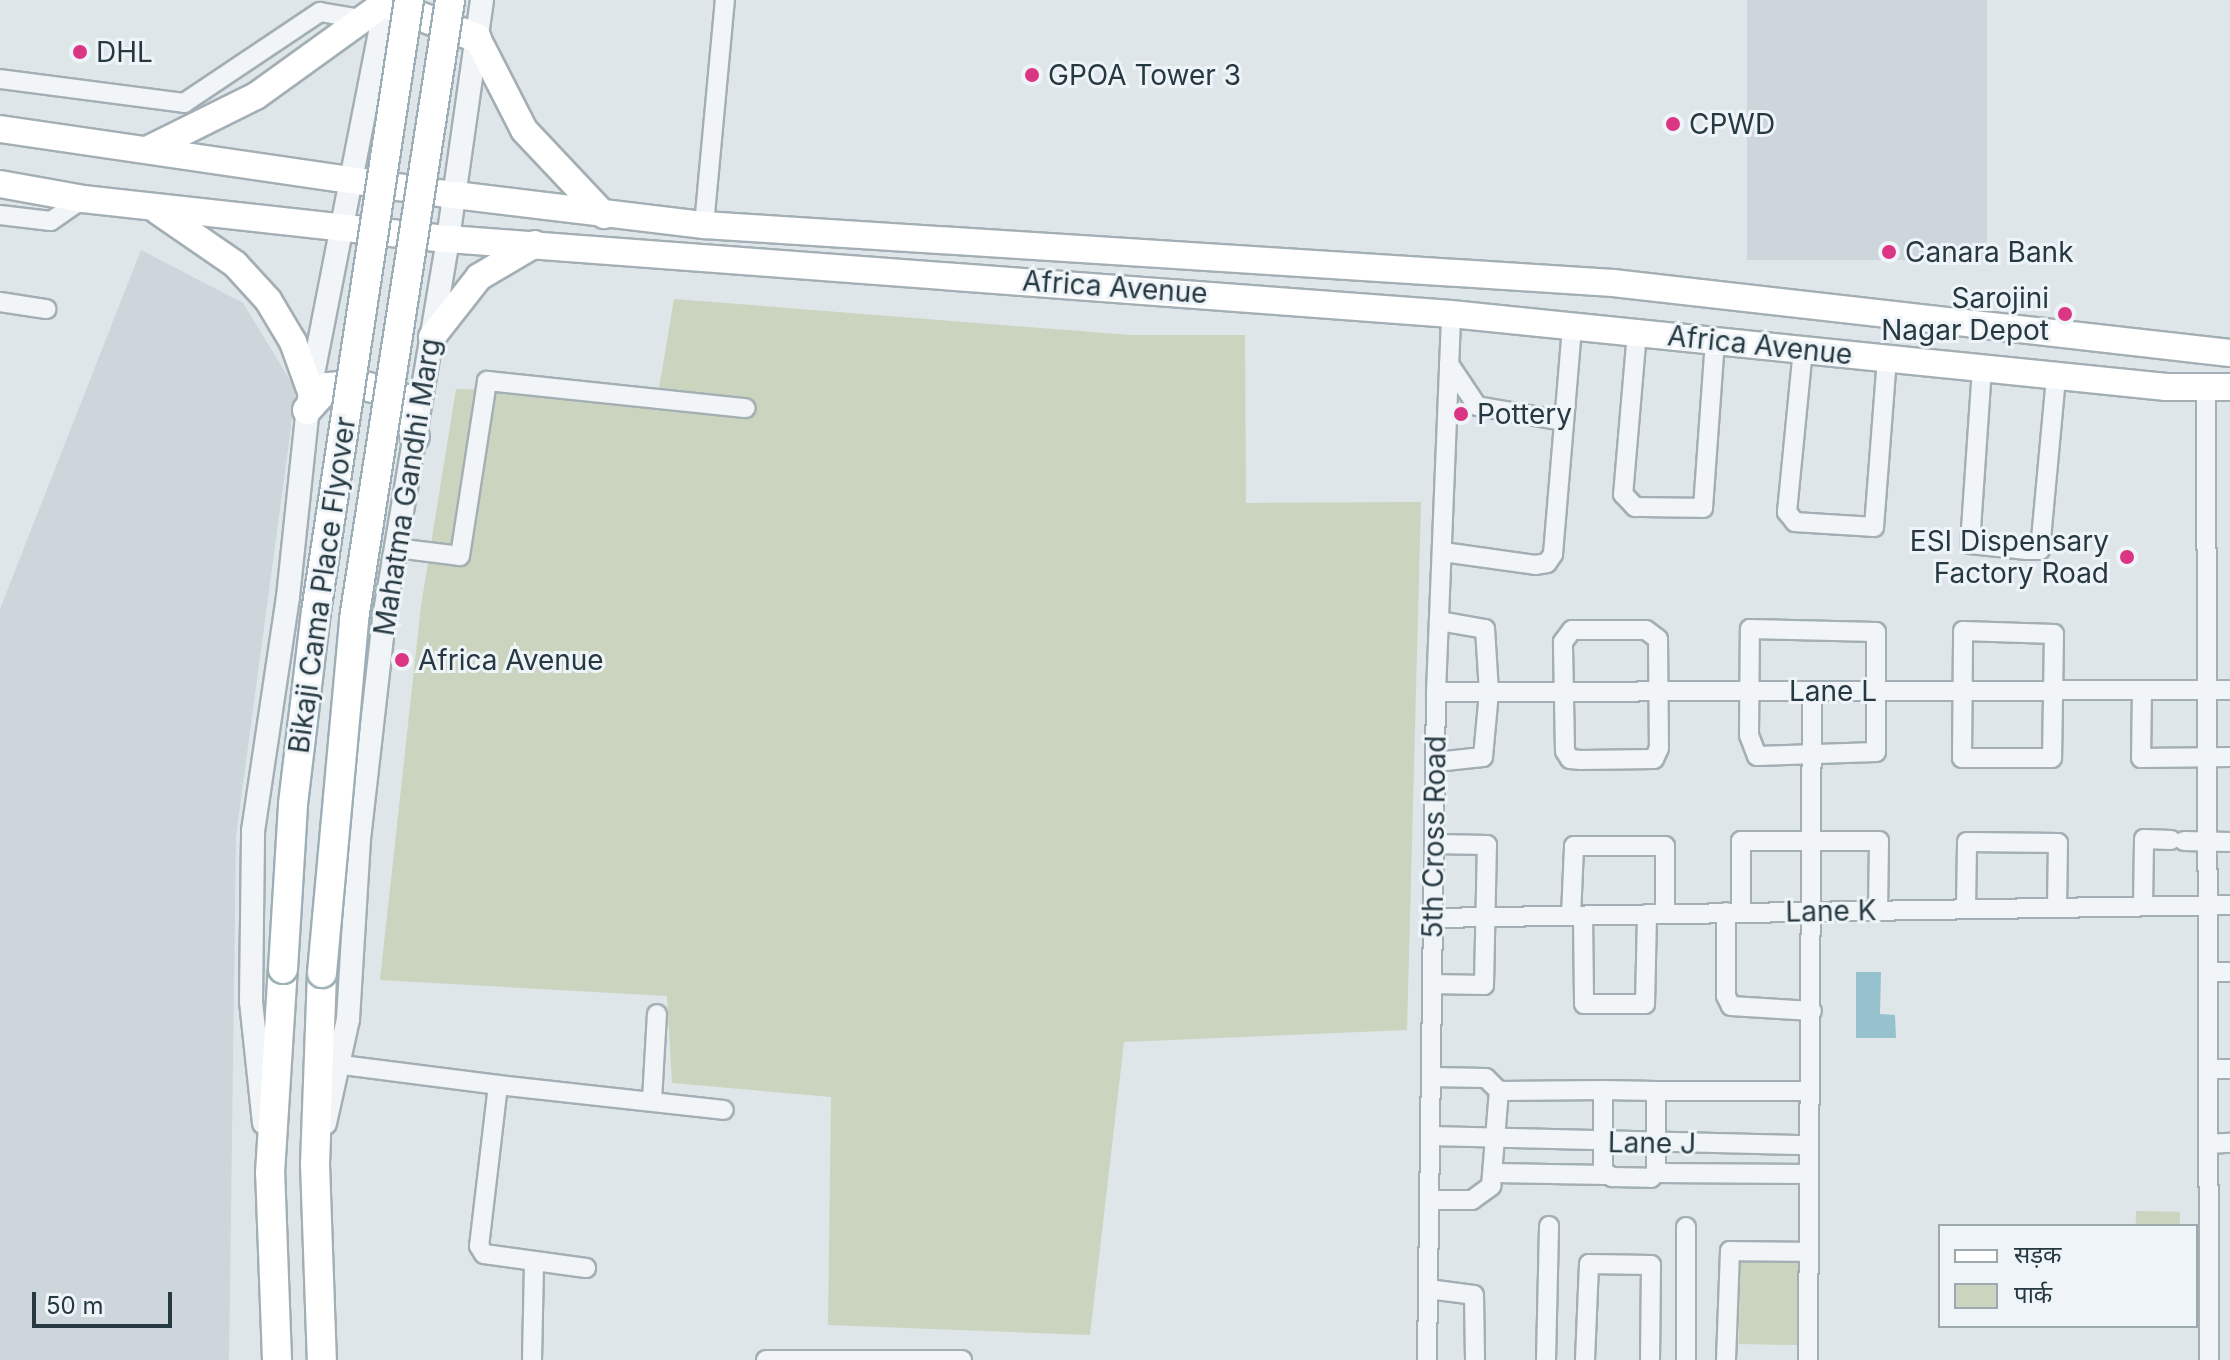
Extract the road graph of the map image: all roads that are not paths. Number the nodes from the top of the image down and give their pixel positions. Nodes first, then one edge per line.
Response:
1 (450, 0) edge
2 (482, 0) edge
3 (725, 0) edge
4 (393, 1) edge
5 (361, 19) junction
6 (477, 38) junction
7 (0, 79) edge
8 (0, 129) edge
9 (149, 149) junction
10 (349, 178) junction
11 (0, 184) edge
12 (455, 195) junction
13 (83, 199) junction
14 (153, 208) junction
15 (0, 215) edge
16 (604, 215) junction
17 (704, 225) junction
18 (344, 227) junction
19 (448, 239) junction
20 (538, 243) junction
21 (0, 302) edge
22 (46, 309) dead end
23 (1451, 314) junction
24 (1572, 326) junction
25 (1637, 332) junction
26 (432, 337) junction
27 (1715, 341) junction
28 (1803, 349) junction
29 (2230, 353) edge
30 (1887, 359) junction
31 (1449, 364) junction
32 (1982, 368) junction
33 (2056, 376) junction
34 (2218, 387) edge
35 (308, 399) junction
36 (746, 408) dead end
37 (1563, 421) junction
38 (415, 437) junction
39 (396, 548) junction
40 (1443, 552) junction
41 (1439, 621) junction
42 (2053, 690) junction
43 (2142, 690) junction
44 (2207, 690) junction
45 (2230, 690) edge
46 (1812, 691) junction
47 (1876, 691) junction
48 (1962, 691) junction
49 (1436, 692) junction
50 (1489, 692) junction
51 (1563, 692) junction
52 (1658, 692) junction
53 (1750, 692) junction
54 (1813, 755) junction
55 (2207, 757) junction
56 (2230, 757) edge
57 (1436, 762) junction
58 (1813, 842) junction
59 (2208, 842) junction
60 (2230, 842) edge
61 (1434, 844) junction
62 (2208, 905) junction
63 (2230, 905) edge
64 (2143, 906) junction
65 (2057, 907) junction
66 (1966, 908) junction
67 (1878, 910) junction
68 (1812, 911) junction
69 (1734, 912) junction
70 (1656, 914) junction
71 (1577, 916) junction
72 (1486, 917) junction
73 (1432, 918) junction
74 (2208, 972) junction
75 (2230, 972) edge
76 (1432, 984) junction
77 (1812, 1011) junction
78 (657, 1014) dead end
79 (329, 1063) junction
80 (2208, 1069) junction
81 (2230, 1069) edge
82 (1431, 1077) junction
83 (498, 1085) junction
84 (1603, 1090) junction
85 (1499, 1091) junction
86 (1656, 1091) junction
87 (1809, 1091) junction
88 (652, 1100) junction
89 (724, 1110) dead end
90 (1430, 1136) junction
91 (1496, 1138) junction
92 (1602, 1143) junction
93 (2230, 1143) edge
94 (1655, 1144) junction
95 (2208, 1144) junction
96 (1808, 1145) junction
97 (270, 1173) junction
98 (1495, 1173) junction
99 (1656, 1173) junction
100 (1808, 1174) junction
101 (1606, 1175) junction
102 (1430, 1200) junction
103 (1549, 1226) dead end
104 (1686, 1227) dead end
105 (1808, 1252) junction
106 (534, 1261) junction
107 (586, 1268) dead end
108 (1428, 1289) junction
109 (277, 1360) edge
110 (322, 1360) edge
111 (532, 1360) edge
112 (766, 1360) edge
113 (962, 1360) edge
114 (1427, 1360) edge
115 (1475, 1360) edge
116 (1546, 1360) edge
117 (1585, 1360) edge
118 (1650, 1360) edge
119 (1686, 1360) edge
120 (1726, 1360) edge
121 (1808, 1360) edge
122 (2209, 1360) edge

1 - 79 main road, Bikaji Cama Place Flyover, bridge
2 - 6 street, Mahatma Gandhi Marg
3 - 17 street
4 - 5 main road
4 - 6 main road
4 - 10 street
4 - 97 main road, Bikaji Cama Place Flyover, bridge
5 - 7 street
5 - 9 main road
6 - 12 street, Mahatma Gandhi Marg
6 - 16 main road
8 - 9 main road
9 - 10 main road
10 - 12 main road, Africa Avenue
10 - 18 street
11 - 13 main road, Africa Avenue
12 - 16 main road, Africa Avenue
12 - 19 street, Mahatma Gandhi Marg
13 - 14 main road, Africa Avenue
13 - 15 street
14 - 18 main road, Africa Avenue
14 - 35 main road
16 - 17 main road, Africa Avenue
17 - 29 main road, Africa Avenue
18 - 19 main road, Africa Avenue
18 - 35 street
19 - 20 main road, Africa Avenue
19 - 26 street, Mahatma Gandhi Marg
20 - 23 main road, Africa Avenue
20 - 26 main road
21 - 22 street
23 - 24 main road, Africa Avenue
23 - 31 street, 5th Cross Road
24 - 25 main road, Africa Avenue
24 - 37 street
25 - 27 main road, Africa Avenue
25 - 27 street
26 - 38 street, Mahatma Gandhi Marg
27 - 28 main road, Africa Avenue
28 - 30 main road, Africa Avenue
28 - 30 street
30 - 32 main road, Africa Avenue
31 - 37 street
31 - 40 street, 5th Cross Road
32 - 33 main road, Africa Avenue
32 - 33 street
33 - 34 main road, Africa Avenue
34 - 44 street
35 - 38 main road
35 - 97 street
36 - 39 street
37 - 40 street
38 - 39 street, Mahatma Gandhi Marg
39 - 79 street, Mahatma Gandhi Marg
40 - 41 street, 5th Cross Road
41 - 49 street, 5th Cross Road
41 - 50 street
42 - 43 street, Lane L
42 - 48 street, Lane L
42 - 48 street
42 - 48 street
43 - 44 street, Lane L
43 - 55 street
44 - 45 street, Lane L
44 - 55 street
46 - 47 street, Lane L
46 - 53 street, Lane L
46 - 54 street
47 - 48 street, Lane L
47 - 53 street
47 - 54 street
49 - 50 street, Lane L
49 - 57 street, 5th Cross Road
50 - 51 street, Lane L
50 - 57 street
51 - 52 street, Lane L
51 - 52 street
51 - 52 street
52 - 53 street, Lane L
53 - 54 street
54 - 58 street
55 - 56 street
55 - 59 street
57 - 61 street, 5th Cross Road
58 - 67 street
58 - 68 street
58 - 69 street
59 - 60 street
59 - 62 street
59 - 64 street
61 - 72 street
61 - 73 street, 5th Cross Road
62 - 63 street, Lane K
62 - 64 street, Lane K
62 - 74 street
64 - 65 street, Lane K
65 - 66 street, Lane K
65 - 66 street
66 - 67 street, Lane K
67 - 68 street, Lane K
68 - 69 street, Lane K
68 - 77 street
69 - 70 street, Lane K
69 - 77 street
70 - 71 street, Lane K
70 - 71 street
70 - 71 street
71 - 72 street, Lane K
72 - 73 street, Lane K
72 - 76 street
73 - 76 street, 5th Cross Road
74 - 75 street
74 - 80 street
76 - 82 street, 5th Cross Road
77 - 87 street
78 - 88 street
79 - 83 street
79 - 110 main road, Mahatma Gandhi Marg
80 - 81 street
80 - 95 street
82 - 85 street
82 - 90 street, 5th Cross Road
83 - 88 street
83 - 106 street
84 - 85 street
84 - 86 street
84 - 92 street
85 - 91 street
86 - 87 street
86 - 94 street
87 - 96 street
88 - 89 street
90 - 91 street, Lane J
90 - 102 street, 5th Cross Road
91 - 92 street, Lane J
91 - 98 street
92 - 94 street, Lane J
92 - 101 street
93 - 95 street
94 - 96 street, Lane J
94 - 99 street
95 - 122 street
96 - 100 street
97 - 109 main road
98 - 101 street
98 - 102 street
99 - 100 street
99 - 101 street
100 - 105 street
102 - 108 street, 5th Cross Road
103 - 116 street
104 - 119 street
105 - 120 street
105 - 121 street
106 - 107 street
106 - 111 street
108 - 114 street, 5th Cross Road
108 - 115 street
112 - 113 street
117 - 118 street

